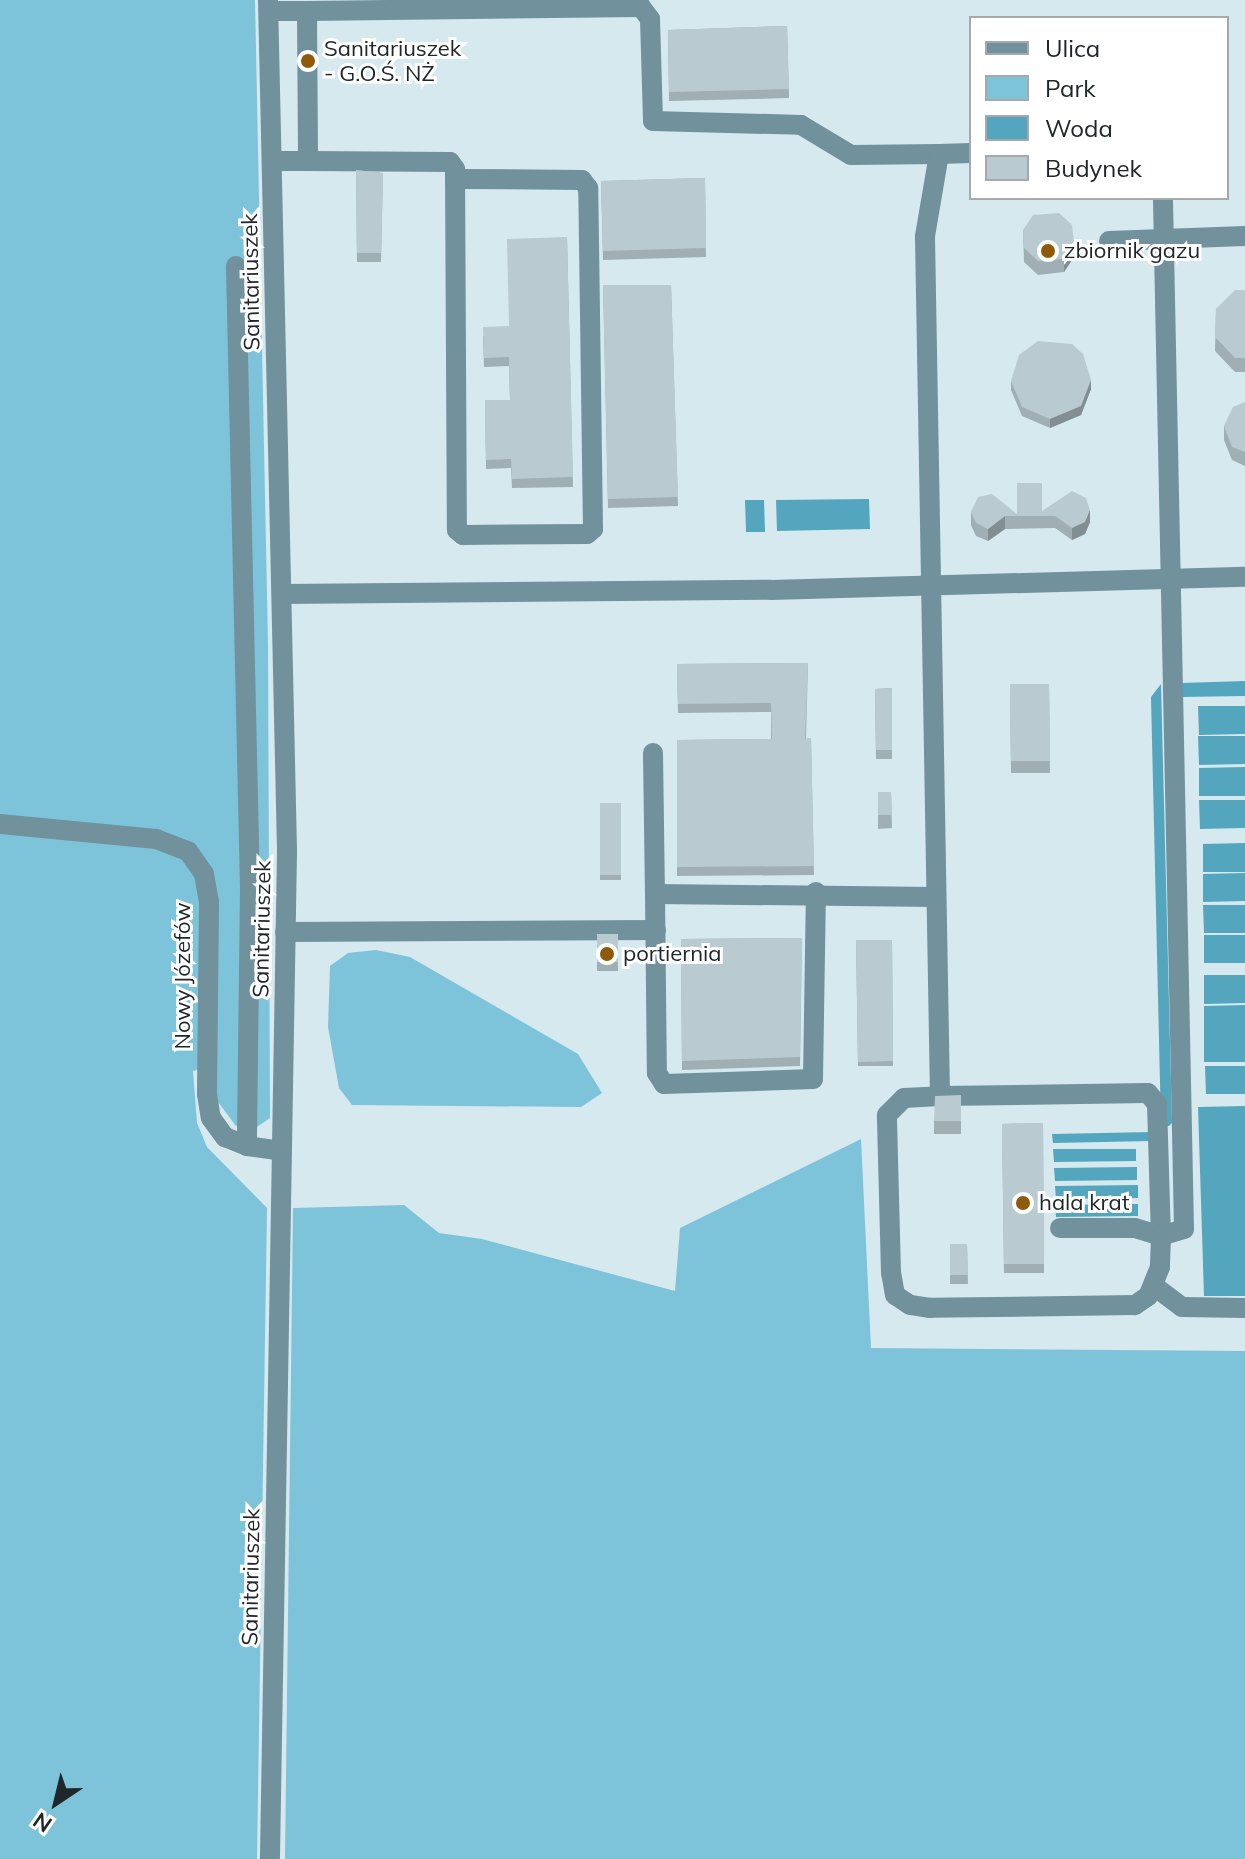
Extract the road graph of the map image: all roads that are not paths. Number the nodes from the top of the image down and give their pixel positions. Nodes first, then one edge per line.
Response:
1 (268, 5) edge
2 (307, 11) junction
3 (969, 153) edge
4 (939, 154) junction
5 (273, 161) junction
6 (308, 161) junction
7 (455, 179) junction
8 (1163, 200) edge
9 (1245, 236) edge
10 (1164, 238) junction
11 (1109, 241) dead end
12 (236, 266) dead end
13 (1245, 577) edge
14 (1169, 579) junction
15 (930, 582) junction
16 (282, 594) junction
17 (653, 753) dead end
18 (0, 824) edge
19 (816, 892) junction
20 (655, 894) junction
21 (935, 897) junction
22 (656, 930) junction
23 (285, 932) junction
24 (940, 1096) junction
25 (247, 1146) junction
26 (282, 1151) junction
27 (1060, 1228) dead end
28 (1161, 1236) junction
29 (1154, 1286) junction
30 (1245, 1308) edge
31 (270, 1859) edge

1 - 2 street
1 - 5 street, Sanitariuszek
2 - 4 street
2 - 6 street
3 - 4 street
4 - 15 street
5 - 6 street
5 - 16 street, Sanitariuszek
6 - 7 street
7 - 7 street
8 - 10 street
9 - 10 street
10 - 11 street
10 - 14 street
12 - 25 street
13 - 14 street
14 - 15 street
14 - 28 street
15 - 16 street
15 - 21 street
16 - 23 street, Sanitariuszek
17 - 20 street
18 - 25 street, Nowy Józefów
19 - 20 street
19 - 21 street
19 - 22 street
20 - 22 street
21 - 24 street
22 - 23 street
23 - 26 street, Sanitariuszek
24 - 28 street
24 - 29 street
25 - 26 street, Nowy Józefów
26 - 31 street, Sanitariuszek
27 - 28 street
28 - 29 street
29 - 30 street

